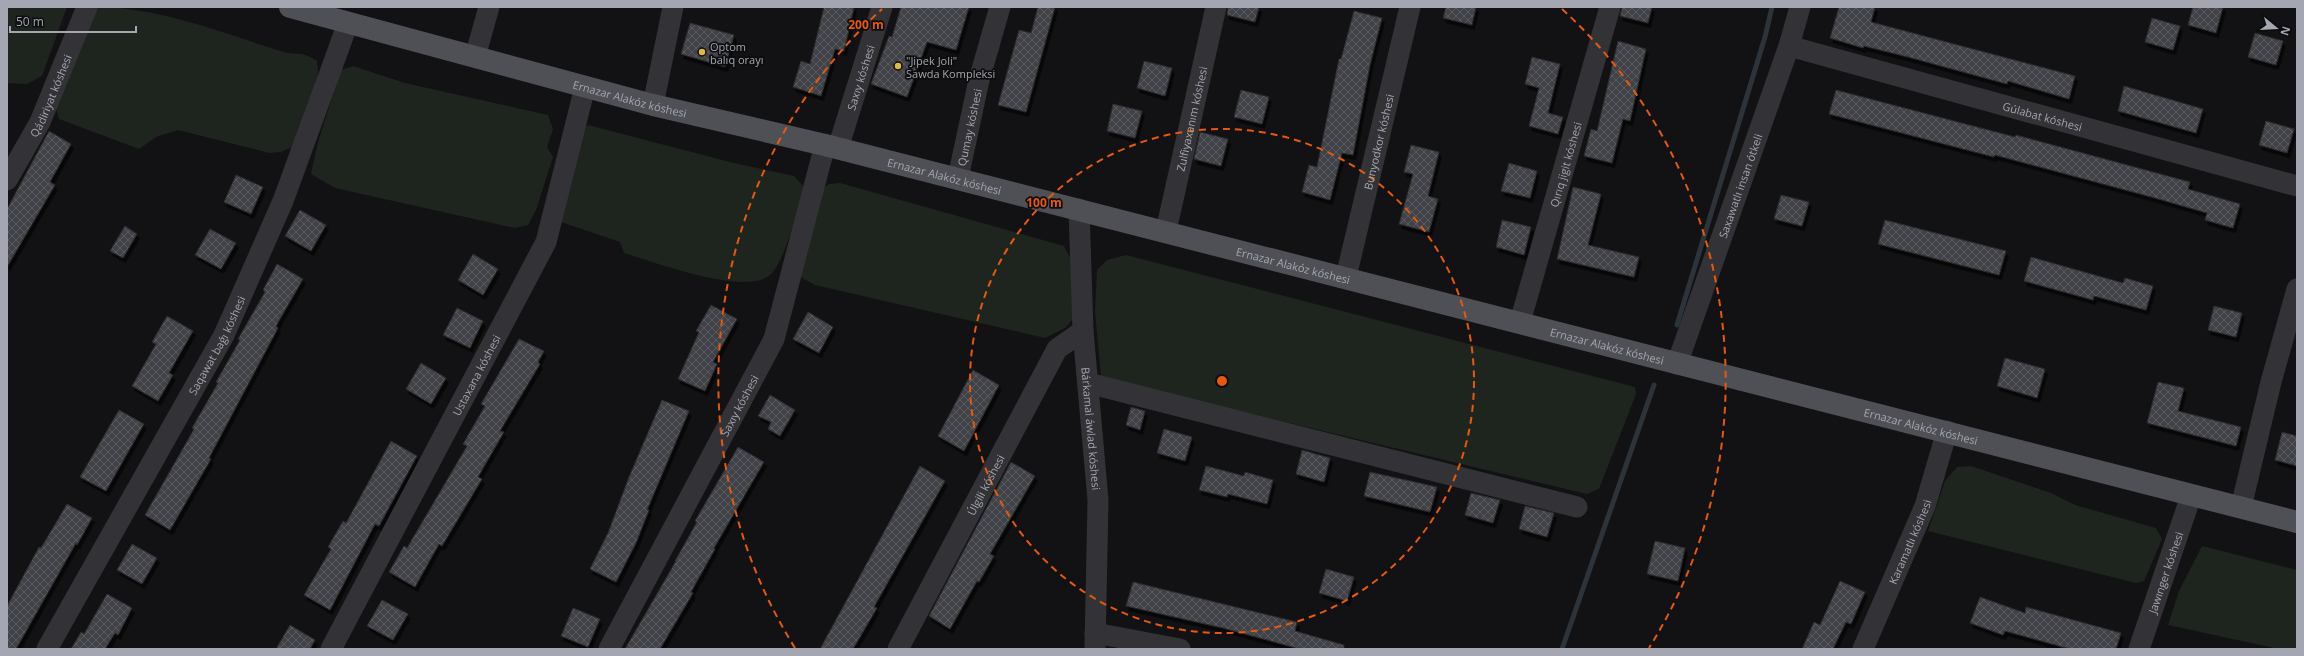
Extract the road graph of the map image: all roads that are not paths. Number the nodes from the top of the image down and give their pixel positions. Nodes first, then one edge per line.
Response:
1 (86, 7) edge
2 (291, 7) edge
3 (489, 7) edge
4 (673, 7) edge
5 (882, 7) edge
6 (1000, 7) edge
7 (1216, 7) edge
8 (1410, 7) edge
9 (1610, 7) edge
10 (1800, 7) edge
11 (348, 23) junction
12 (1788, 46) junction
13 (475, 57) junction
14 (585, 87) junction
15 (653, 105) junction
16 (832, 146) junction
17 (958, 178) junction
18 (7, 180) edge
19 (2297, 186) edge
20 (1079, 209) junction
21 (1166, 232) junction
22 (1346, 277) junction
23 (2297, 289) edge
24 (1520, 322) junction
25 (1083, 331) junction
26 (1677, 364) junction
27 (1088, 383) junction
28 (1947, 431) junction
29 (2191, 496) junction
30 (1577, 507) dead end
31 (2240, 507) junction
32 (2297, 522) edge
33 (1095, 641) edge
34 (47, 649) edge
35 (331, 649) edge
36 (609, 649) edge
37 (898, 649) edge
38 (1180, 649) edge
39 (1863, 649) edge
40 (2139, 649) edge

1 - 18 street, Qádiriyat kóshesi
2 - 11 main road, Ernazar Alakóz kóshesi
3 - 13 street
4 - 15 street
5 - 16 street, Saxıy kóshesi
6 - 17 street, Qumay kóshesi
7 - 21 street, Zulfiyaxanım kóshesi
8 - 22 street, Bunyodkor kóshesi
9 - 24 street, Qırıq jigit kóshesi
10 - 12 street, Saxawatlı insan ótkeli
11 - 13 main road, Ernazar Alakóz kóshesi
11 - 34 street, Saqawat baǵı kóshesi
12 - 19 street, Gúlabat kóshesi
12 - 26 street, Saxawatlı insan ótkeli
13 - 14 main road, Ernazar Alakóz kóshesi
14 - 15 main road, Ernazar Alakóz kóshesi
14 - 35 street, Ustaxana kóshesi
15 - 16 main road, Ernazar Alakóz kóshesi
16 - 17 main road, Ernazar Alakóz kóshesi
16 - 36 street, Saxıy kóshesi
17 - 20 main road, Ernazar Alakóz kóshesi
20 - 21 main road, Ernazar Alakóz kóshesi
20 - 25 street, Bárkamal áwlad kóshesi
21 - 22 main road, Ernazar Alakóz kóshesi
22 - 24 main road, Ernazar Alakóz kóshesi
23 - 31 street
24 - 26 main road, Ernazar Alakóz kóshesi
25 - 27 street, Bárkamal áwlad kóshesi
25 - 37 street, Úlgili kóshesi
26 - 28 main road, Ernazar Alakóz kóshesi
27 - 30 street
27 - 33 street, Bárkamal áwlad kóshesi
28 - 29 main road, Ernazar Alakóz kóshesi
28 - 39 street, Karamatlı kóshesi
29 - 31 main road, Ernazar Alakóz kóshesi
29 - 40 street, Jawınger kóshesi
31 - 32 main road, Ernazar Alakóz kóshesi
33 - 38 street

